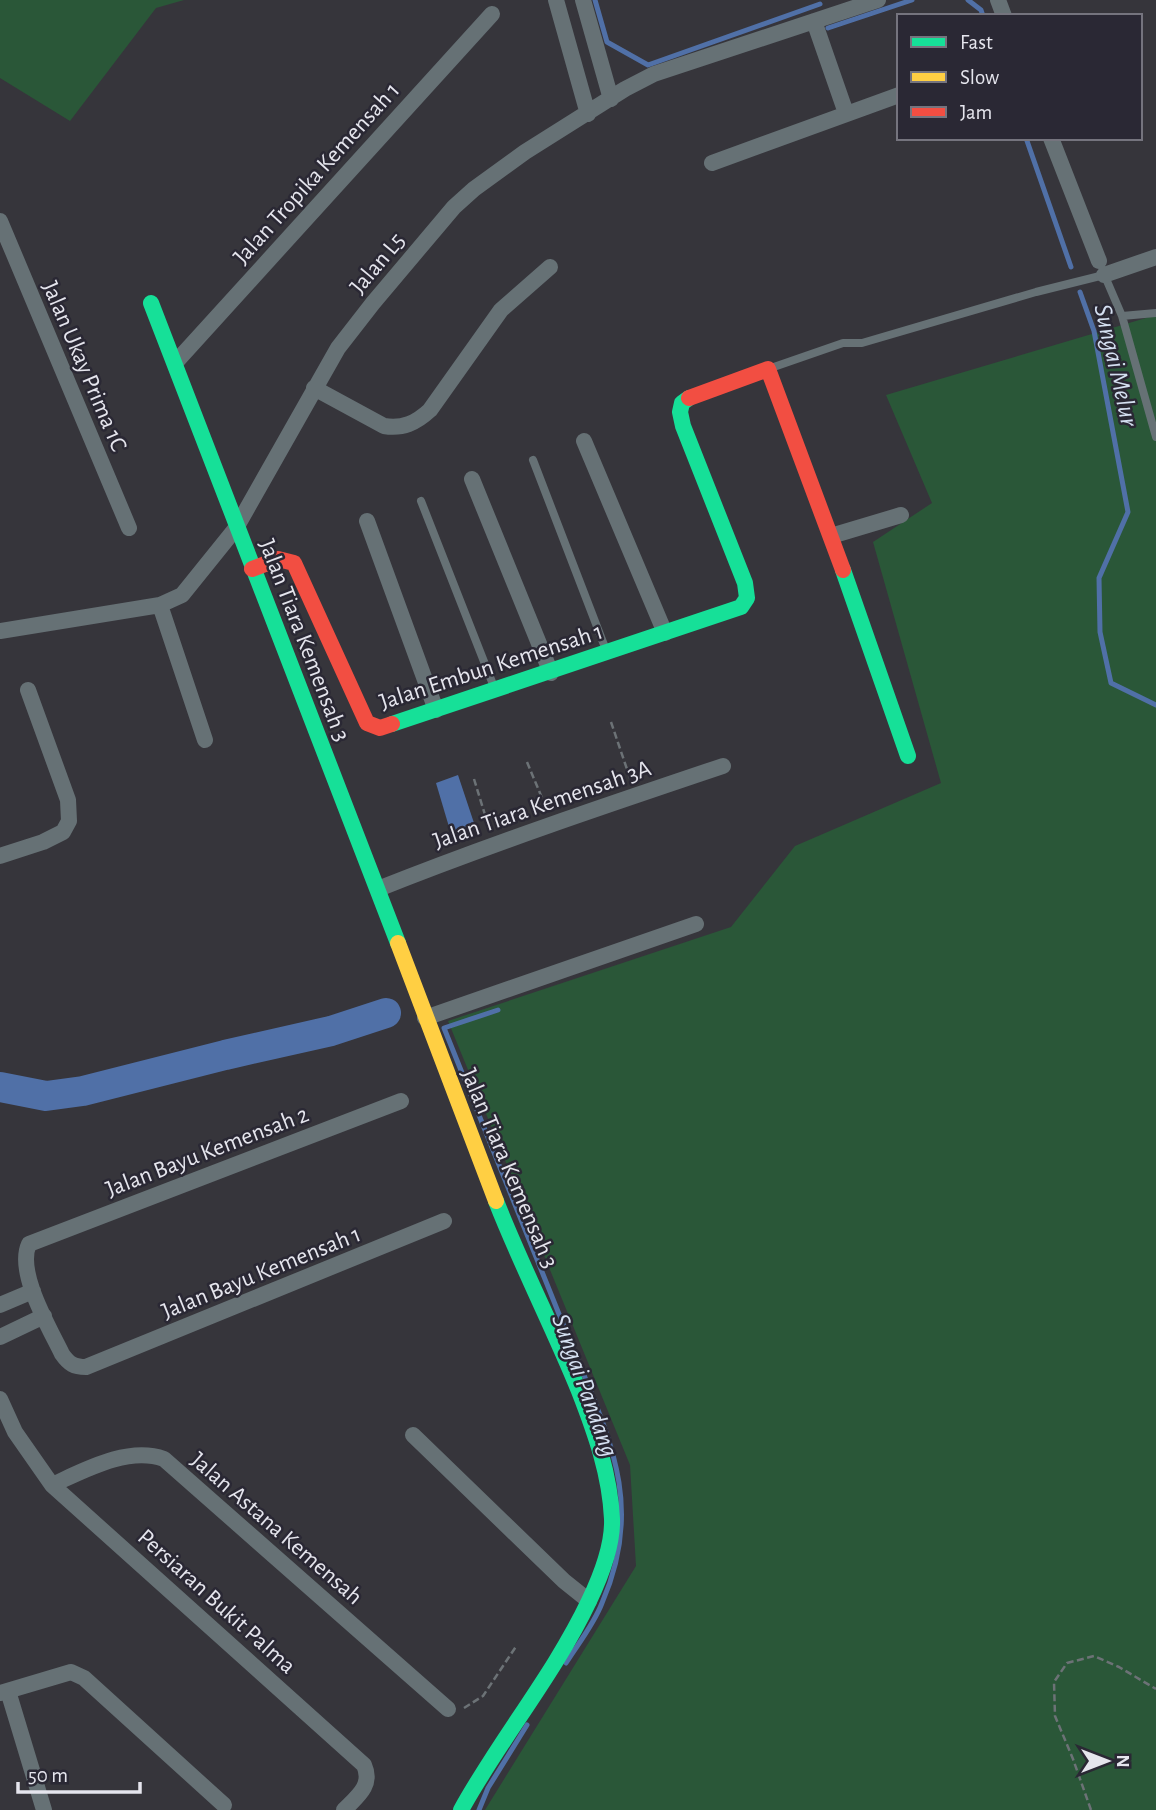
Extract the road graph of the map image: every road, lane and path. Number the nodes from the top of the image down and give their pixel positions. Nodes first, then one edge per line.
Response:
1 (556, 0) edge
2 (583, 0) edge
3 (878, 0) edge
4 (492, 14) dead end
5 (814, 21) junction
6 (897, 96) edge
7 (611, 99) junction
8 (846, 113) junction
9 (589, 114) junction
10 (1052, 140) edge
11 (712, 163) dead end
12 (0, 221) edge
13 (1156, 257) edge
14 (550, 267) dead end
15 (1102, 268) junction
16 (151, 303) dead end
17 (1156, 313) edge
18 (1122, 316) junction
19 (175, 363) junction
20 (768, 369) junction
21 (314, 388) junction
22 (1156, 437) edge
23 (584, 441) dead end
24 (533, 460) dead end
25 (472, 479) dead end
26 (421, 501) dead end
27 (901, 515) dead end
28 (367, 521) dead end
29 (129, 528) dead end
30 (236, 528) junction
31 (831, 536) junction
32 (252, 569) junction
33 (160, 605) junction
34 (0, 631) edge
35 (665, 633) junction
36 (607, 652) junction
37 (551, 673) junction
38 (495, 689) junction
39 (28, 690) dead end
40 (436, 710) junction
41 (611, 722) dead end
42 (205, 740) dead end
43 (908, 755) dead end
44 (527, 762) dead end
45 (723, 766) dead end
46 (474, 779) dead end
47 (636, 795) junction
48 (553, 822) junction
49 (494, 844) junction
50 (0, 856) edge
51 (378, 889) junction
52 (696, 924) dead end
53 (425, 1018) junction
54 (401, 1101) dead end
55 (444, 1221) dead end
56 (33, 1291) junction
57 (0, 1305) edge
58 (44, 1316) junction
59 (0, 1337) edge
60 (0, 1399) edge
61 (413, 1435) dead end
62 (52, 1485) junction
63 (589, 1601) junction
64 (517, 1645) dead end
65 (1156, 1689) edge
66 (4, 1692) edge
67 (448, 1709) joint
68 (224, 1805) dead end
69 (44, 1810) edge
70 (344, 1810) edge
71 (461, 1810) edge
72 (1091, 1810) edge

1 - 9 street
2 - 7 street
3 - 5 street, Jalan L5
4 - 19 street, Jalan Tropika Kemensah 1
5 - 7 street, Jalan L5
5 - 8 street
6 - 8 street
7 - 9 street, Jalan L5
8 - 11 street
9 - 21 street, Jalan L5
10 - 15 street
12 - 29 street, Jalan Ukay Prima 1C
13 - 15 street
14 - 21 street
15 - 18 lane
15 - 20 lane
16 - 19 street, Jalan Tiara Kemensah 3
17 - 18 lane
18 - 22 lane
19 - 30 street, Jalan Tiara Kemensah 3
20 - 31 street
20 - 35 street, Jalan Embun Kemensah 1
21 - 30 street, Jalan L5
23 - 35 street
24 - 36 lane
25 - 37 street
26 - 38 lane
27 - 31 street
28 - 40 street
30 - 32 street, Jalan Tiara Kemensah 3
30 - 33 street, Jalan L5
31 - 43 street
32 - 40 street, Jalan Embun Kemensah 1
32 - 51 street, Jalan Tiara Kemensah 3
33 - 34 street, Jalan L5
33 - 42 street
35 - 36 street, Jalan Embun Kemensah 1
36 - 37 street, Jalan Embun Kemensah 1
37 - 38 street, Jalan Embun Kemensah 1
38 - 40 street, Jalan Embun Kemensah 1
39 - 50 street
41 - 47 path
44 - 48 path
45 - 47 street, Jalan Tiara Kemensah 3A
46 - 49 path
47 - 48 street, Jalan Tiara Kemensah 3A
48 - 49 street, Jalan Tiara Kemensah 3A
49 - 51 street, Jalan Tiara Kemensah 3A
51 - 53 street, Jalan Tiara Kemensah 3
52 - 53 street
53 - 63 street, Jalan Tiara Kemensah 3
54 - 56 street, Jalan Bayu Kemensah 2
55 - 58 street, Jalan Bayu Kemensah 1
56 - 57 street
56 - 58 street
58 - 59 street
60 - 62 street, Persiaran Bukit Palma
61 - 63 street
62 - 67 street, Jalan Astana Kemensah
62 - 70 street, Persiaran Bukit Palma
63 - 71 street, Jalan Tiara Kemensah 3
64 - 67 path
65 - 72 path
66 - 68 street
66 - 69 street

